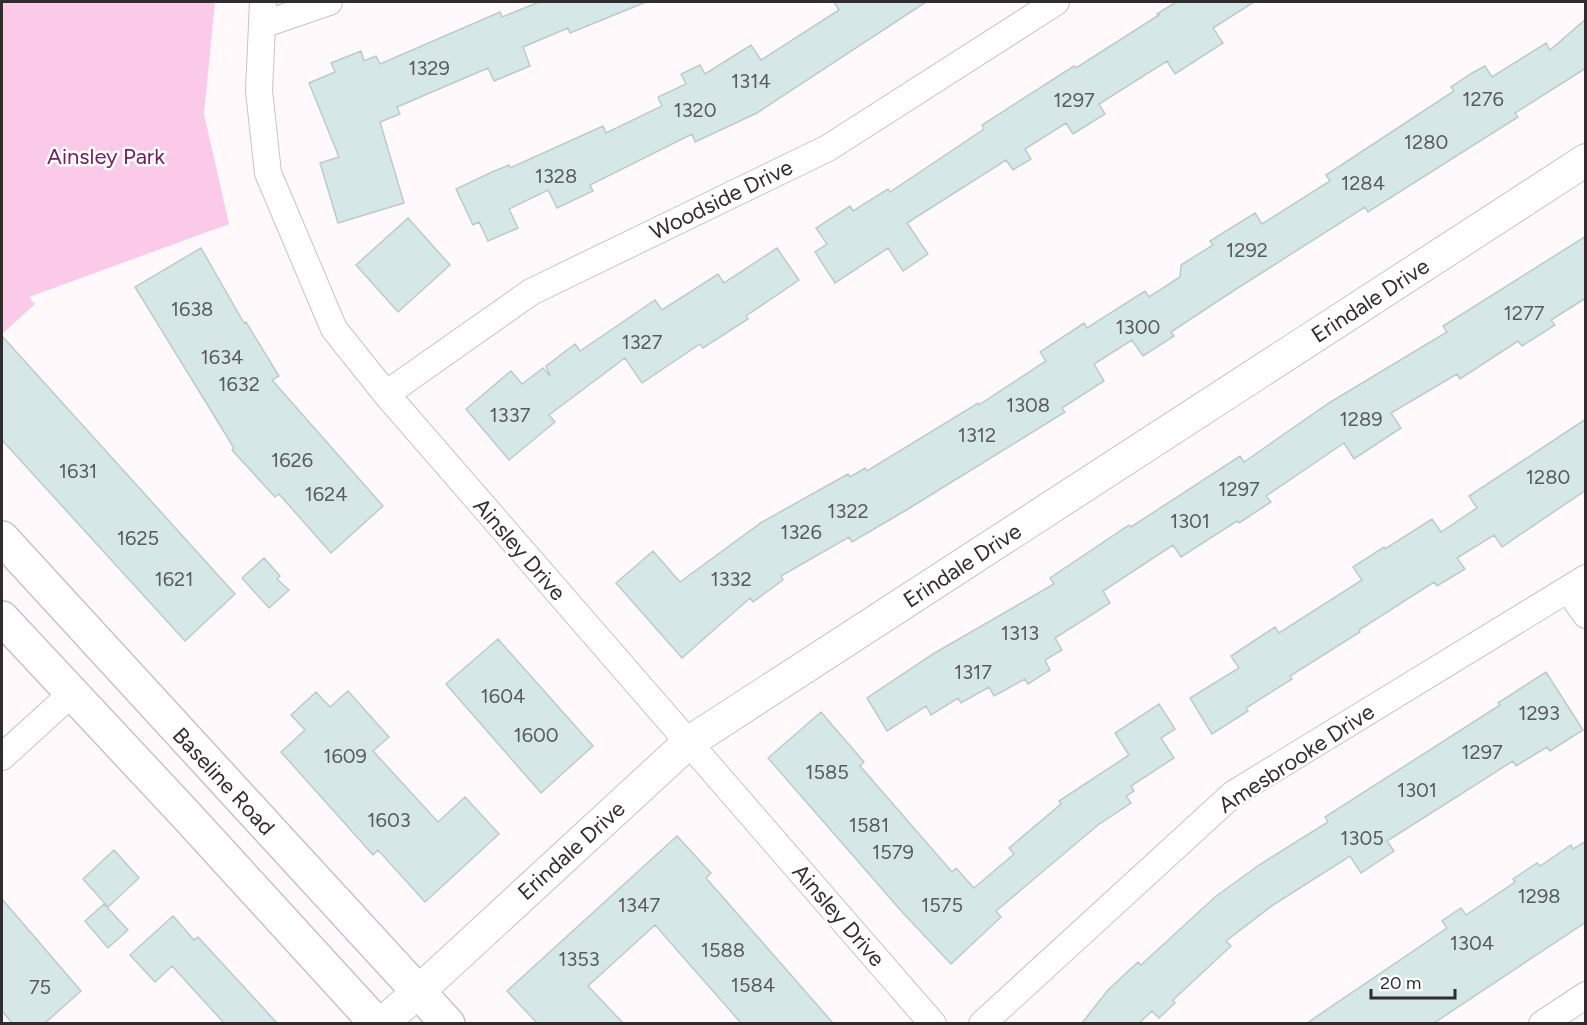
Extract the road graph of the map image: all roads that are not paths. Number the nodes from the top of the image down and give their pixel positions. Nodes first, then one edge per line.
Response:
1 (329, 2) edge
2 (1056, 2) edge
3 (262, 13) edge
4 (1586, 160) edge
5 (386, 394) junction
6 (2, 538) edge
7 (1577, 584) edge
8 (1586, 615) edge
9 (2, 618) edge
10 (71, 694) junction
11 (688, 743) junction
12 (2, 757) edge
13 (418, 992) junction
14 (1586, 995) edge
15 (379, 1023) edge
16 (448, 1023) edge
17 (933, 1023) edge
18 (982, 1023) edge
19 (1542, 1023) edge

1 - 3 street
2 - 5 street, Woodside Drive
3 - 5 street, Ainsley Drive
4 - 11 street, Erindale Drive
5 - 11 street, Ainsley Drive
6 - 13 main road, Baseline Road
7 - 8 street
7 - 18 street, Amesbrooke Drive
9 - 10 main road
10 - 12 street
10 - 15 main road
11 - 13 street, Erindale Drive
11 - 17 street, Ainsley Drive
13 - 15 street, Erindale Drive
13 - 16 main road, Baseline Road
14 - 19 street

